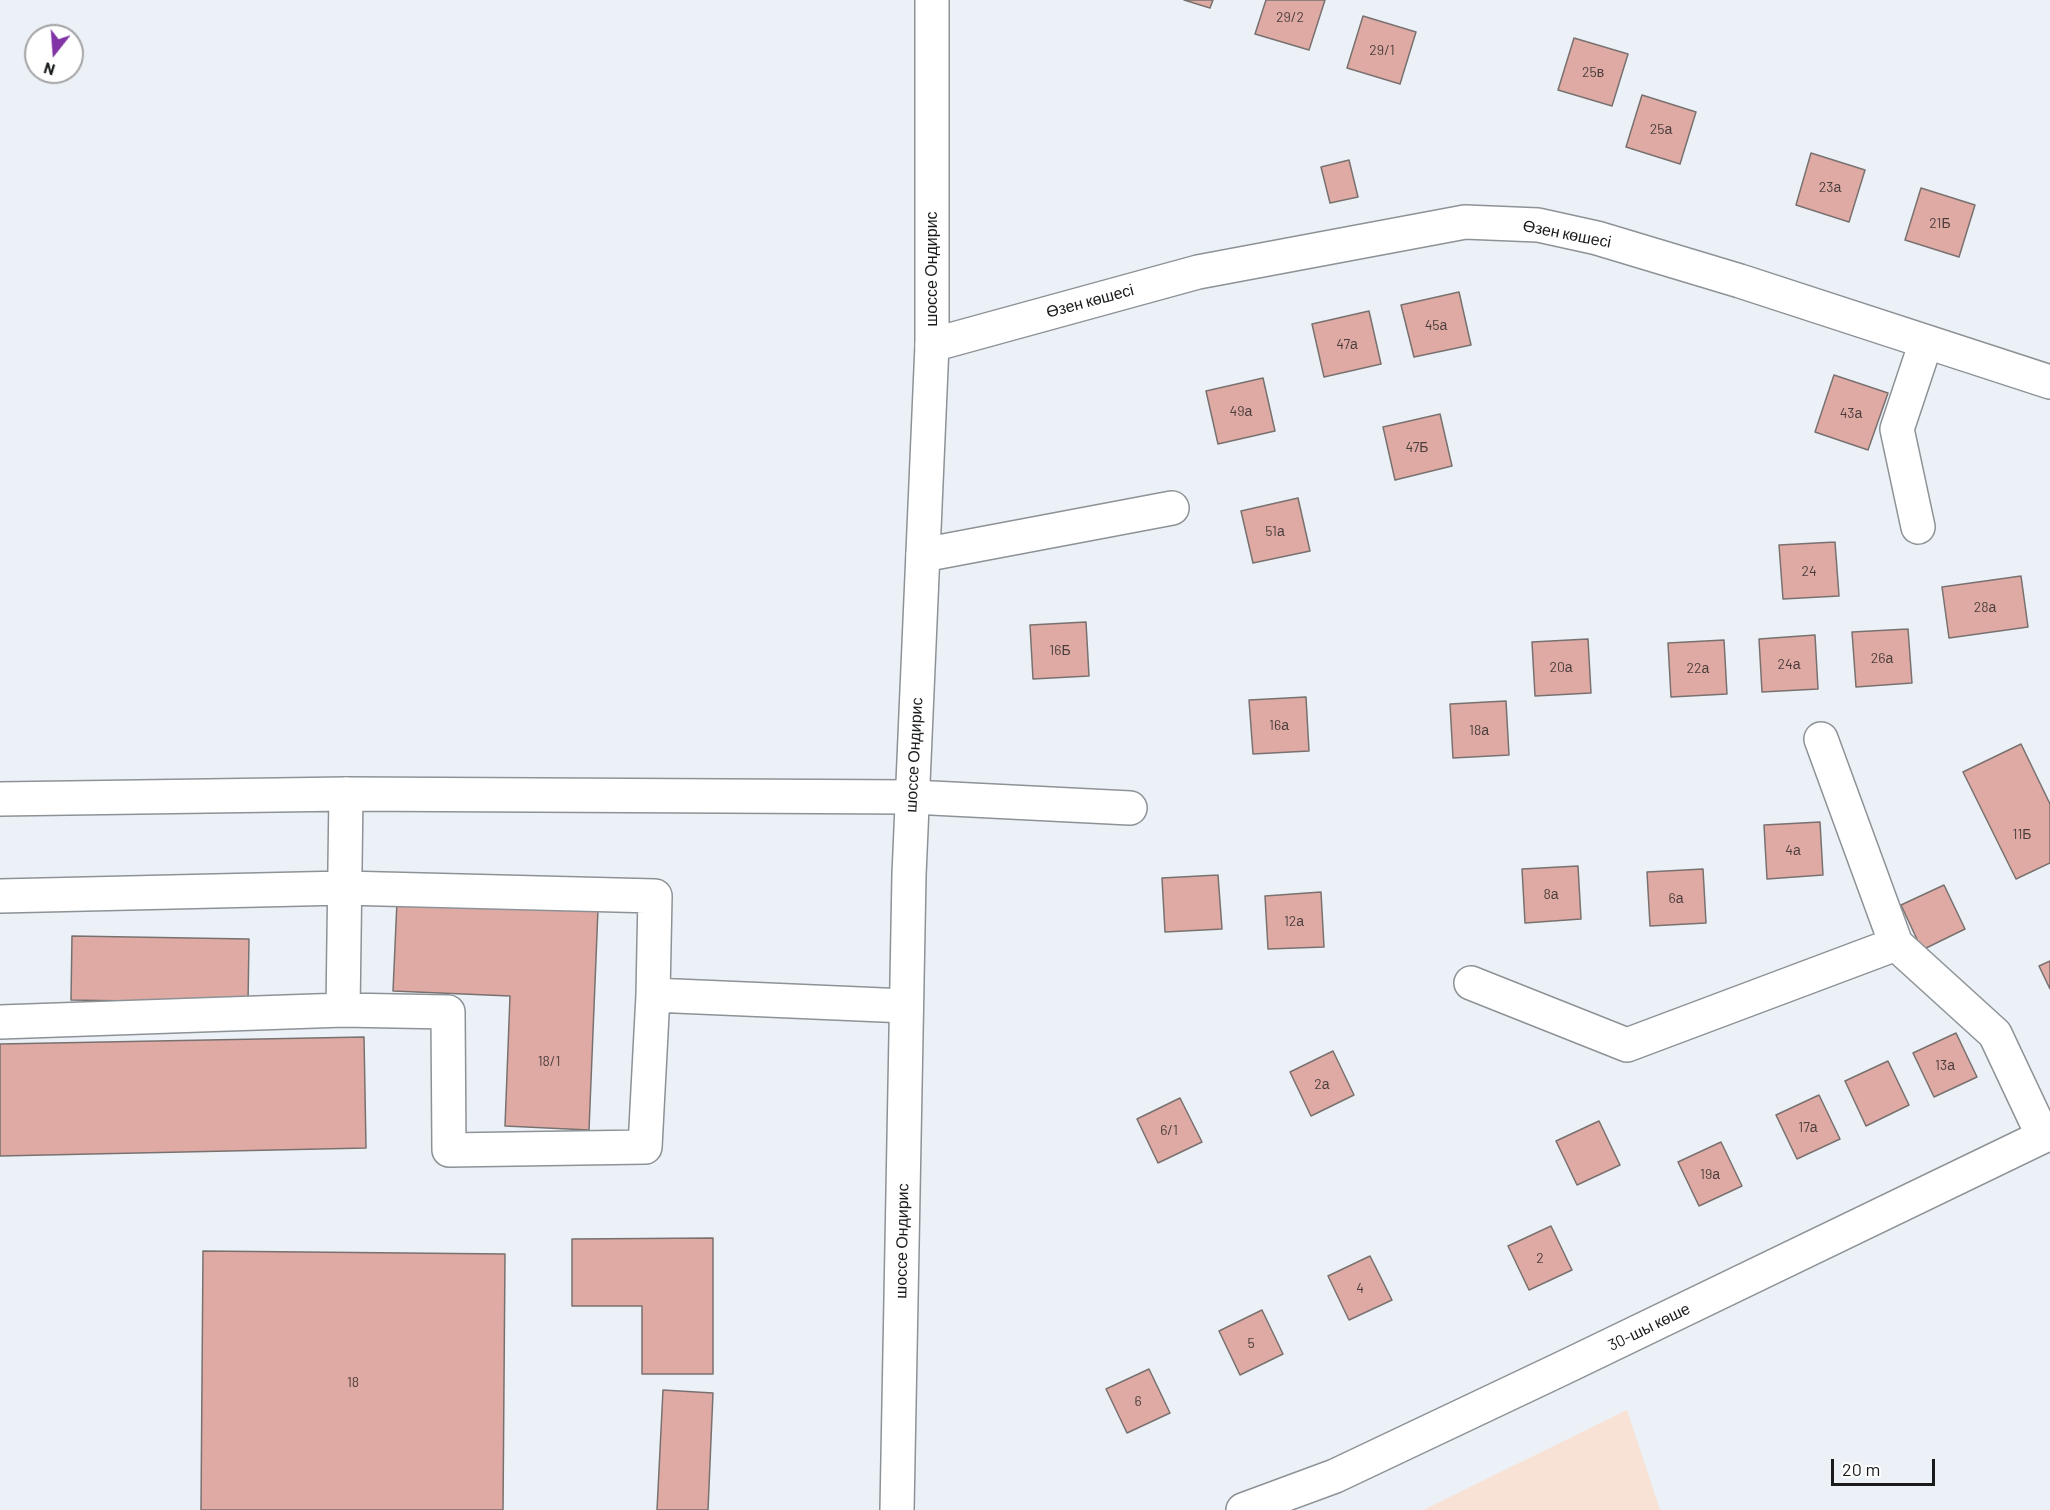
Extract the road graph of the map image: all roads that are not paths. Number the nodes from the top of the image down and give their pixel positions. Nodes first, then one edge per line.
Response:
1 (932, 0) edge
2 (1926, 342) junction
3 (932, 345) junction
4 (2050, 382) edge
5 (1172, 508) dead end
6 (1918, 527) dead end
7 (923, 555) junction
8 (1821, 739) dead end
9 (346, 794) junction
10 (912, 797) junction
11 (0, 799) edge
12 (1130, 808) dead end
13 (344, 888) junction
14 (0, 896) edge
15 (1896, 944) junction
16 (1471, 983) dead end
17 (653, 995) junction
18 (906, 1006) junction
19 (343, 1010) junction
20 (0, 1022) edge
21 (2047, 1134) edge
22 (897, 1510) edge
23 (1243, 1510) edge

1 - 3 street, шоссе Ондирис
2 - 3 street, Өзен көшесі
2 - 4 street, Өзен көшесі
2 - 6 street
3 - 7 street, шоссе Ондирис
5 - 7 street
7 - 10 street, шоссе Ондирис
8 - 15 street
9 - 10 street
9 - 11 street
9 - 13 street
10 - 12 street
10 - 18 street, шоссе Ондирис
13 - 14 street
13 - 17 street
13 - 19 street
15 - 16 street
15 - 21 street
17 - 18 street
17 - 19 street
18 - 22 street, шоссе Ондирис
19 - 20 street
21 - 23 street, 30-шы көше

